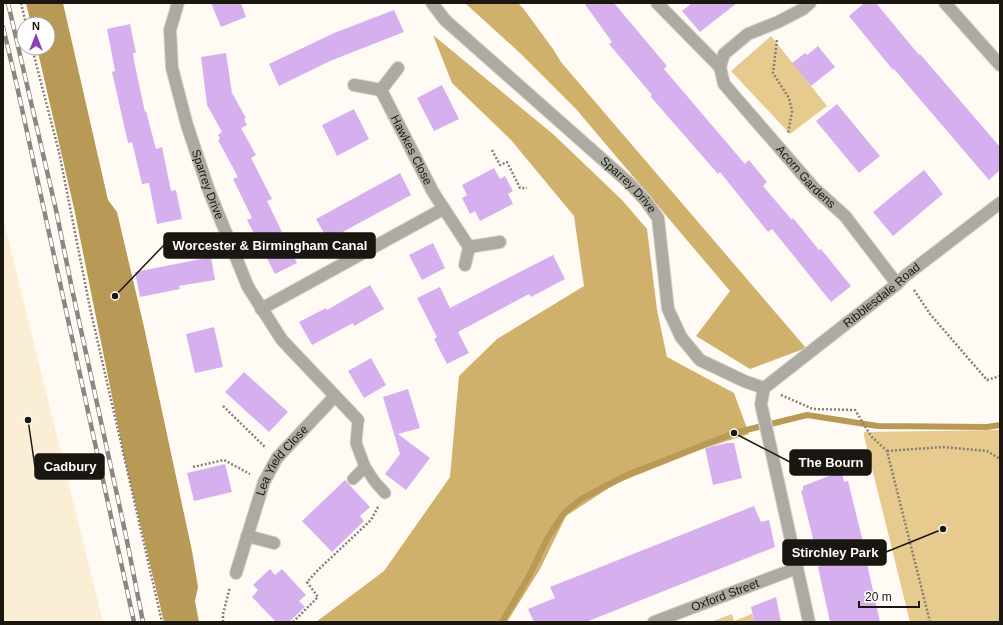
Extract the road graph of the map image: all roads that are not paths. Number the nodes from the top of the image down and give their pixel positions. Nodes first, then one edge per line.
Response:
1 (178, 3) edge
2 (432, 3) edge
3 (657, 3) edge
4 (810, 3) edge
5 (945, 3) edge
6 (1000, 65) edge
7 (720, 67) junction
8 (398, 68) dead end
9 (354, 85) dead end
10 (381, 90) junction
11 (1000, 203) edge
12 (443, 208) junction
13 (500, 242) dead end
14 (469, 247) junction
15 (465, 265) dead end
16 (901, 280) junction
17 (261, 310) junction
18 (764, 388) junction
19 (335, 396) junction
20 (358, 420) joint
21 (365, 468) junction
22 (353, 479) dead end
23 (385, 493) road end
24 (247, 536) junction
25 (274, 543) dead end
26 (797, 568) junction
27 (236, 573) road end
28 (654, 622) edge
29 (808, 622) edge

1 - 17 street, Sparrey Drive
2 - 18 street, Sparrey Drive
3 - 7 street, Acorn Gardens
4 - 7 street
5 - 6 street
7 - 16 street, Acorn Gardens
8 - 10 street
9 - 10 street
10 - 12 street, Hawkes Close
11 - 16 street, Ribblesdale Road
12 - 14 street, Hawkes Close
12 - 17 street
13 - 14 street
14 - 15 street
16 - 18 street, Ribblesdale Road
17 - 19 street, Sparrey Drive
18 - 26 street
19 - 20 street, Sparrey Drive
19 - 24 street, Lea Yield Close
20 - 21 lane
21 - 22 lane
21 - 23 lane
24 - 25 street
24 - 27 street, Lea Yield Close
26 - 28 street, Oxford Street
26 - 29 street

